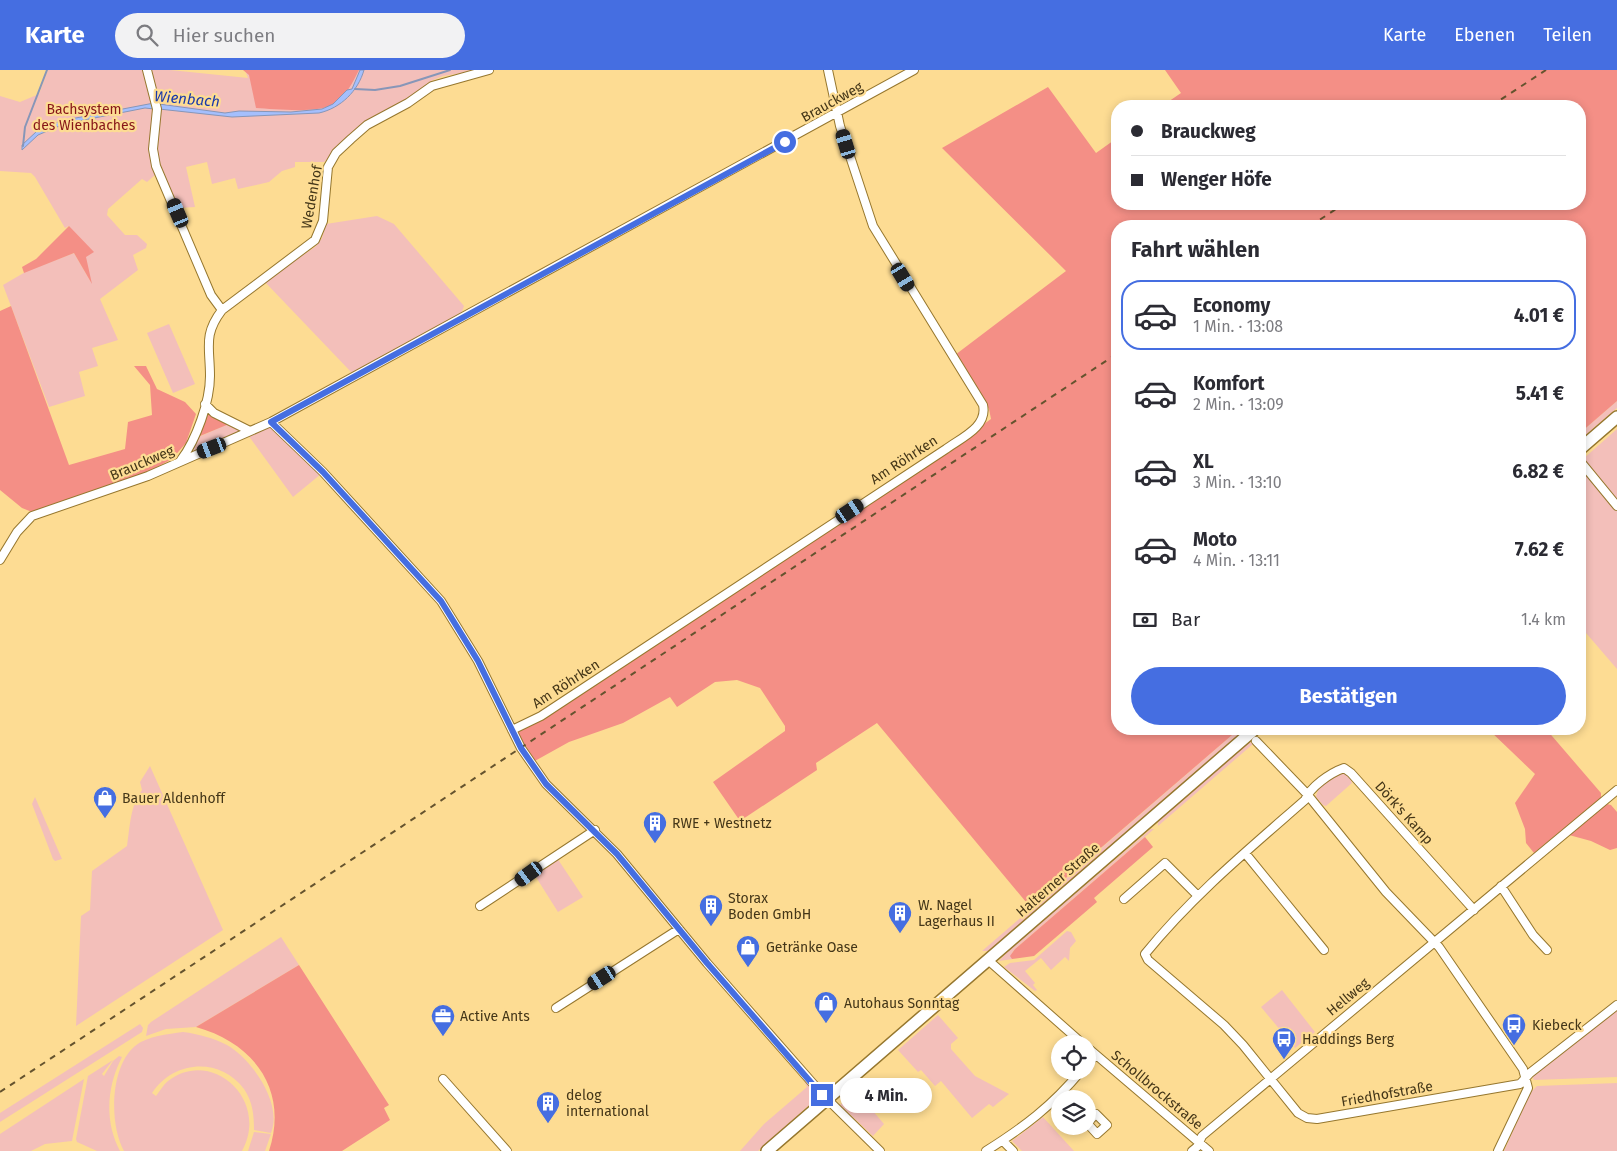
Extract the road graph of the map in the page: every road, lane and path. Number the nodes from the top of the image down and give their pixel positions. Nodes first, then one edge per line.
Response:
1 (147, 70) edge
2 (489, 70) edge
3 (828, 70) edge
4 (914, 70) edge
5 (837, 113) junction
6 (222, 310) junction
7 (204, 404) junction
8 (1617, 417) edge
9 (271, 422) junction
10 (250, 431) junction
11 (1586, 444) edge
12 (181, 460) junction
13 (1586, 468) edge
14 (1617, 506) edge
15 (0, 560) edge
16 (512, 730) junction
17 (1249, 735) edge
18 (1256, 741) dead end
19 (1617, 790) edge
20 (1308, 794) junction
21 (595, 830) junction
22 (1245, 853) junction
23 (1501, 886) junction
24 (1197, 895) junction
25 (1124, 898) dead end
26 (480, 906) dead end
27 (1474, 910) junction
28 (679, 929) junction
29 (1434, 942) junction
30 (1324, 950) dead end
31 (1547, 950) dead end
32 (988, 960) junction
33 (1617, 1005) edge
34 (556, 1008) dead end
35 (1073, 1035) edge
36 (1096, 1056) edge
37 (1270, 1078) junction
38 (444, 1079) dead end
39 (1526, 1080) junction
40 (827, 1100) junction
41 (1051, 1106) edge
42 (1003, 1141) junction
43 (1199, 1142) junction
44 (507, 1151) edge
45 (767, 1151) edge
46 (880, 1151) edge
47 (986, 1151) edge
48 (1013, 1151) edge
49 (1192, 1151) edge
50 (1209, 1151) edge
51 (1498, 1151) edge

1 - 6 street
2 - 6 street, Wedenhof
3 - 5 street, Am Röhrken
4 - 5 street, Brauckweg
5 - 9 street, Brauckweg
5 - 16 street, Am Röhrken
6 - 7 street, Wedenhof
7 - 10 street
7 - 12 street, Wedenhof
8 - 11 main road
9 - 10 street, Brauckweg
9 - 16 street
10 - 12 street, Brauckweg
12 - 15 street, Brauckweg
13 - 14 street
16 - 21 street
17 - 32 main road, Halterner Straße
18 - 20 street
19 - 23 street, Hellweg
20 - 22 street
20 - 27 street, Dörk's Kamp
20 - 29 street
21 - 26 street
21 - 28 street
22 - 24 street
22 - 30 street
23 - 27 street, Hellweg
23 - 31 street
24 - 25 street
24 - 37 street
27 - 29 street, Hellweg
28 - 34 street
28 - 40 street
29 - 37 street, Hellweg
29 - 39 street
32 - 35 street
32 - 40 main road, Halterner Straße
33 - 39 street
36 - 43 street, Schollbrockstraße
37 - 39 street, Friedhofstraße
37 - 43 street, Hellweg
38 - 44 street
39 - 51 street
40 - 45 main road, Halterner Straße
40 - 46 street
41 - 42 street
42 - 47 street
42 - 48 street
43 - 49 street, Hellweg
43 - 50 street, Schollbrockstraße

